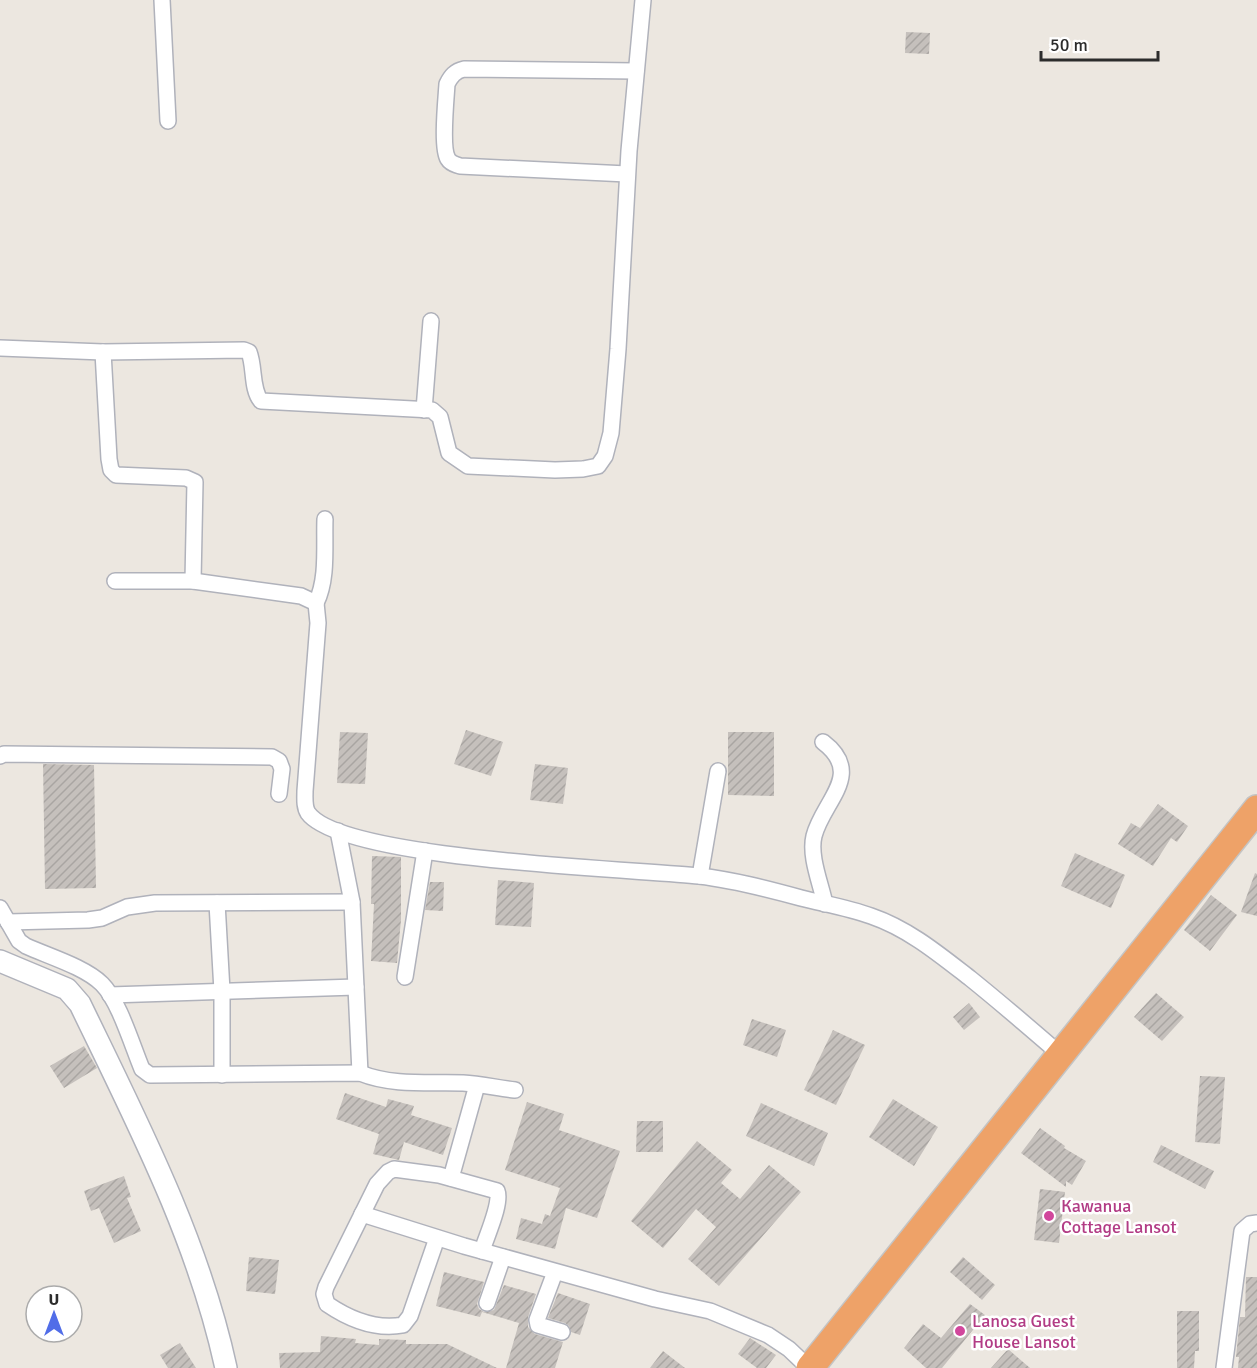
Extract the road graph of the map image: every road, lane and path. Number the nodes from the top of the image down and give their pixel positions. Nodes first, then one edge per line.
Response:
1 (162, 0) edge
2 (643, 0) edge
3 (636, 71) junction
4 (168, 121) dead end
5 (627, 174) junction
6 (431, 321) dead end
7 (0, 348) edge
8 (104, 352) junction
9 (424, 410) junction
10 (325, 519) dead end
11 (115, 581) dead end
12 (192, 582) junction
13 (316, 603) junction
14 (823, 742) dead end
15 (0, 756) edge
16 (718, 771) dead end
17 (279, 794) dead end
18 (1257, 808) edge
19 (338, 831) junction
20 (426, 850) junction
21 (700, 876) junction
22 (352, 902) junction
23 (217, 903) junction
24 (825, 904) junction
25 (0, 908) edge
26 (8, 922) junction
27 (0, 961) edge
28 (405, 976) dead end
29 (356, 987) junction
30 (222, 991) junction
31 (110, 994) junction
32 (1061, 1055) junction
33 (360, 1073) junction
34 (222, 1075) junction
35 (477, 1085) junction
36 (515, 1090) dead end
37 (451, 1178) junction
38 (362, 1214) junction
39 (1257, 1223) edge
40 (437, 1238) junction
41 (482, 1251) junction
42 (503, 1257) junction
43 (555, 1272) junction
44 (487, 1304) dead end
45 (562, 1332) dead end
46 (226, 1368) edge
47 (809, 1368) edge
48 (1224, 1368) edge

1 - 4 street
2 - 3 street
3 - 5 street
3 - 5 street
5 - 9 street
6 - 9 street
7 - 8 street
8 - 9 street
8 - 12 street
10 - 13 street
11 - 12 street
12 - 13 street
13 - 19 street
14 - 24 street
15 - 17 street
16 - 21 street
18 - 32 highway
19 - 20 street
19 - 22 street
20 - 21 street
20 - 28 street
21 - 24 street
22 - 23 street
22 - 29 street
23 - 26 street
23 - 30 street
24 - 32 street
25 - 26 street
26 - 31 street
27 - 46 street
29 - 30 street
29 - 33 street
30 - 31 street
30 - 34 street
31 - 34 street
32 - 47 highway
33 - 34 street
33 - 35 street
35 - 36 street
35 - 37 street
37 - 38 street
37 - 41 street
38 - 40 street
38 - 40 street
39 - 48 street
40 - 41 street
41 - 42 street
42 - 43 street
42 - 44 street
43 - 45 street
43 - 47 street

